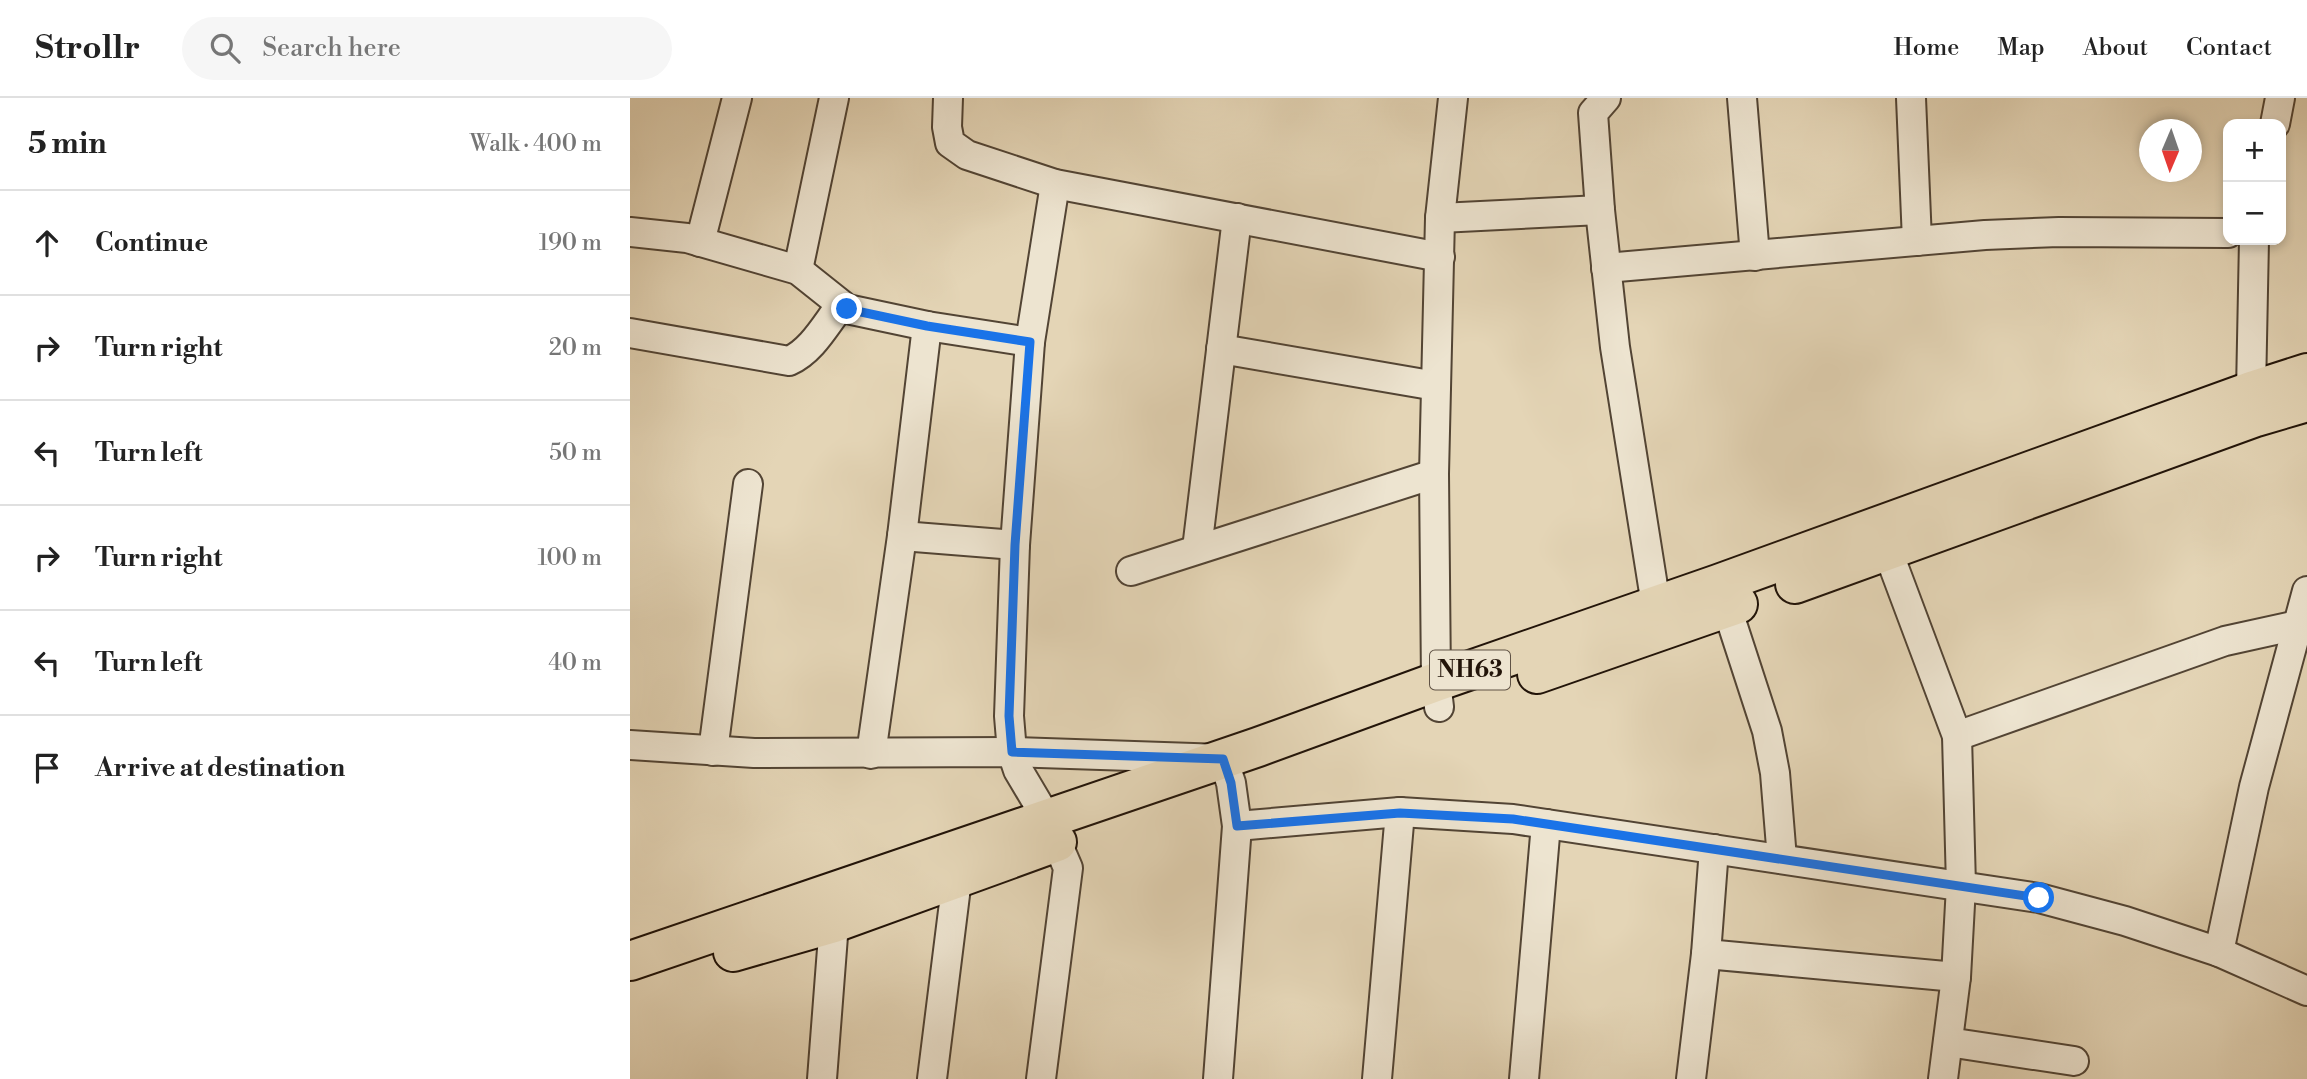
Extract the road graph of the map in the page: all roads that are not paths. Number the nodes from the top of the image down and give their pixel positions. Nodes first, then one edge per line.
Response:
1 (737, 98) edge
2 (834, 98) edge
3 (948, 98) edge
4 (1453, 98) edge
5 (1742, 98) edge
6 (1911, 98) edge
7 (2280, 98) edge
8 (1597, 103) edge
9 (2276, 119) edge
10 (1055, 184) junction
11 (1600, 210) junction
12 (1440, 218) junction
13 (1237, 219) junction
14 (630, 232) edge
15 (2223, 233) edge
16 (1917, 241) junction
17 (700, 242) junction
18 (2254, 245) edge
19 (1755, 256) junction
20 (1440, 257) junction
21 (1606, 268) junction
22 (798, 270) junction
23 (841, 305) junction
24 (927, 326) junction
25 (630, 333) edge
26 (1030, 342) junction
27 (1221, 349) junction
28 (2307, 373) edge
29 (1436, 386) junction
30 (2307, 402) edge
31 (2254, 404) junction
32 (1434, 474) junction
33 (748, 484) dead end
34 (902, 537) junction
35 (1883, 538) junction
36 (1015, 545) junction
37 (1197, 549) junction
38 (1131, 570) dead end
39 (2307, 592) edge
40 (1727, 608) junction
41 (1658, 618) junction
42 (2298, 625) junction
43 (1438, 694) junction
44 (1957, 736) junction
45 (630, 745) edge
46 (713, 751) junction
47 (1012, 752) junction
48 (871, 754) junction
49 (1227, 771) junction
50 (1400, 813) junction
51 (1546, 824) junction
52 (1237, 826) junction
53 (1052, 830) junction
54 (1714, 849) junction
55 (1782, 859) junction
56 (957, 879) junction
57 (1961, 886) junction
58 (834, 923) junction
59 (2219, 952) junction
60 (1706, 954) junction
61 (630, 961) edge
62 (1956, 977) junction
63 (630, 988) edge
64 (2307, 991) edge
65 (1948, 1042) junction
66 (2074, 1060) dead end
67 (822, 1079) edge
68 (932, 1079) edge
69 (1041, 1079) edge
70 (1218, 1079) edge
71 (1377, 1079) edge
72 (1524, 1079) edge
73 (1691, 1079) edge
74 (1943, 1079) edge

1 - 17 street
2 - 22 street
3 - 10 street
4 - 12 street
5 - 19 street
6 - 16 street
7 - 9 street
8 - 11 street
10 - 13 street
10 - 26 street
11 - 12 street
11 - 21 street
12 - 20 street
13 - 20 street
13 - 27 street
14 - 17 street
15 - 16 street
16 - 19 street
17 - 22 street
18 - 31 street
19 - 21 street
20 - 29 street
21 - 41 street
22 - 23 street
23 - 24 street
23 - 25 street
24 - 26 street
24 - 34 street
26 - 36 street
27 - 29 street
27 - 37 street
28 - 31 highway, NH63
29 - 32 street
30 - 31 highway, NH63
31 - 35 highway, NH63
32 - 37 street
32 - 43 street
33 - 46 street
34 - 36 street
34 - 48 street
35 - 40 highway, NH63
35 - 41 highway, NH63
35 - 44 street
36 - 47 street
37 - 38 street
39 - 42 street
40 - 41 highway, NH63
40 - 55 street
41 - 43 highway, NH63
42 - 44 street
42 - 59 street
43 - 49 highway, NH63
44 - 57 street
45 - 46 street
46 - 48 street
47 - 48 street
47 - 49 street
47 - 53 street
49 - 52 street
49 - 53 highway, NH63
50 - 51 street
50 - 52 street
50 - 71 street
51 - 54 street
51 - 72 street
52 - 70 street
53 - 56 highway, NH63
53 - 61 highway, NH63
53 - 69 street
54 - 55 street
54 - 60 street
55 - 57 street
56 - 58 highway, NH63
56 - 68 street
57 - 59 street
57 - 62 street
58 - 63 highway, NH63
58 - 67 street
59 - 64 street
60 - 62 street
60 - 73 street
62 - 65 street
65 - 66 street
65 - 74 street

